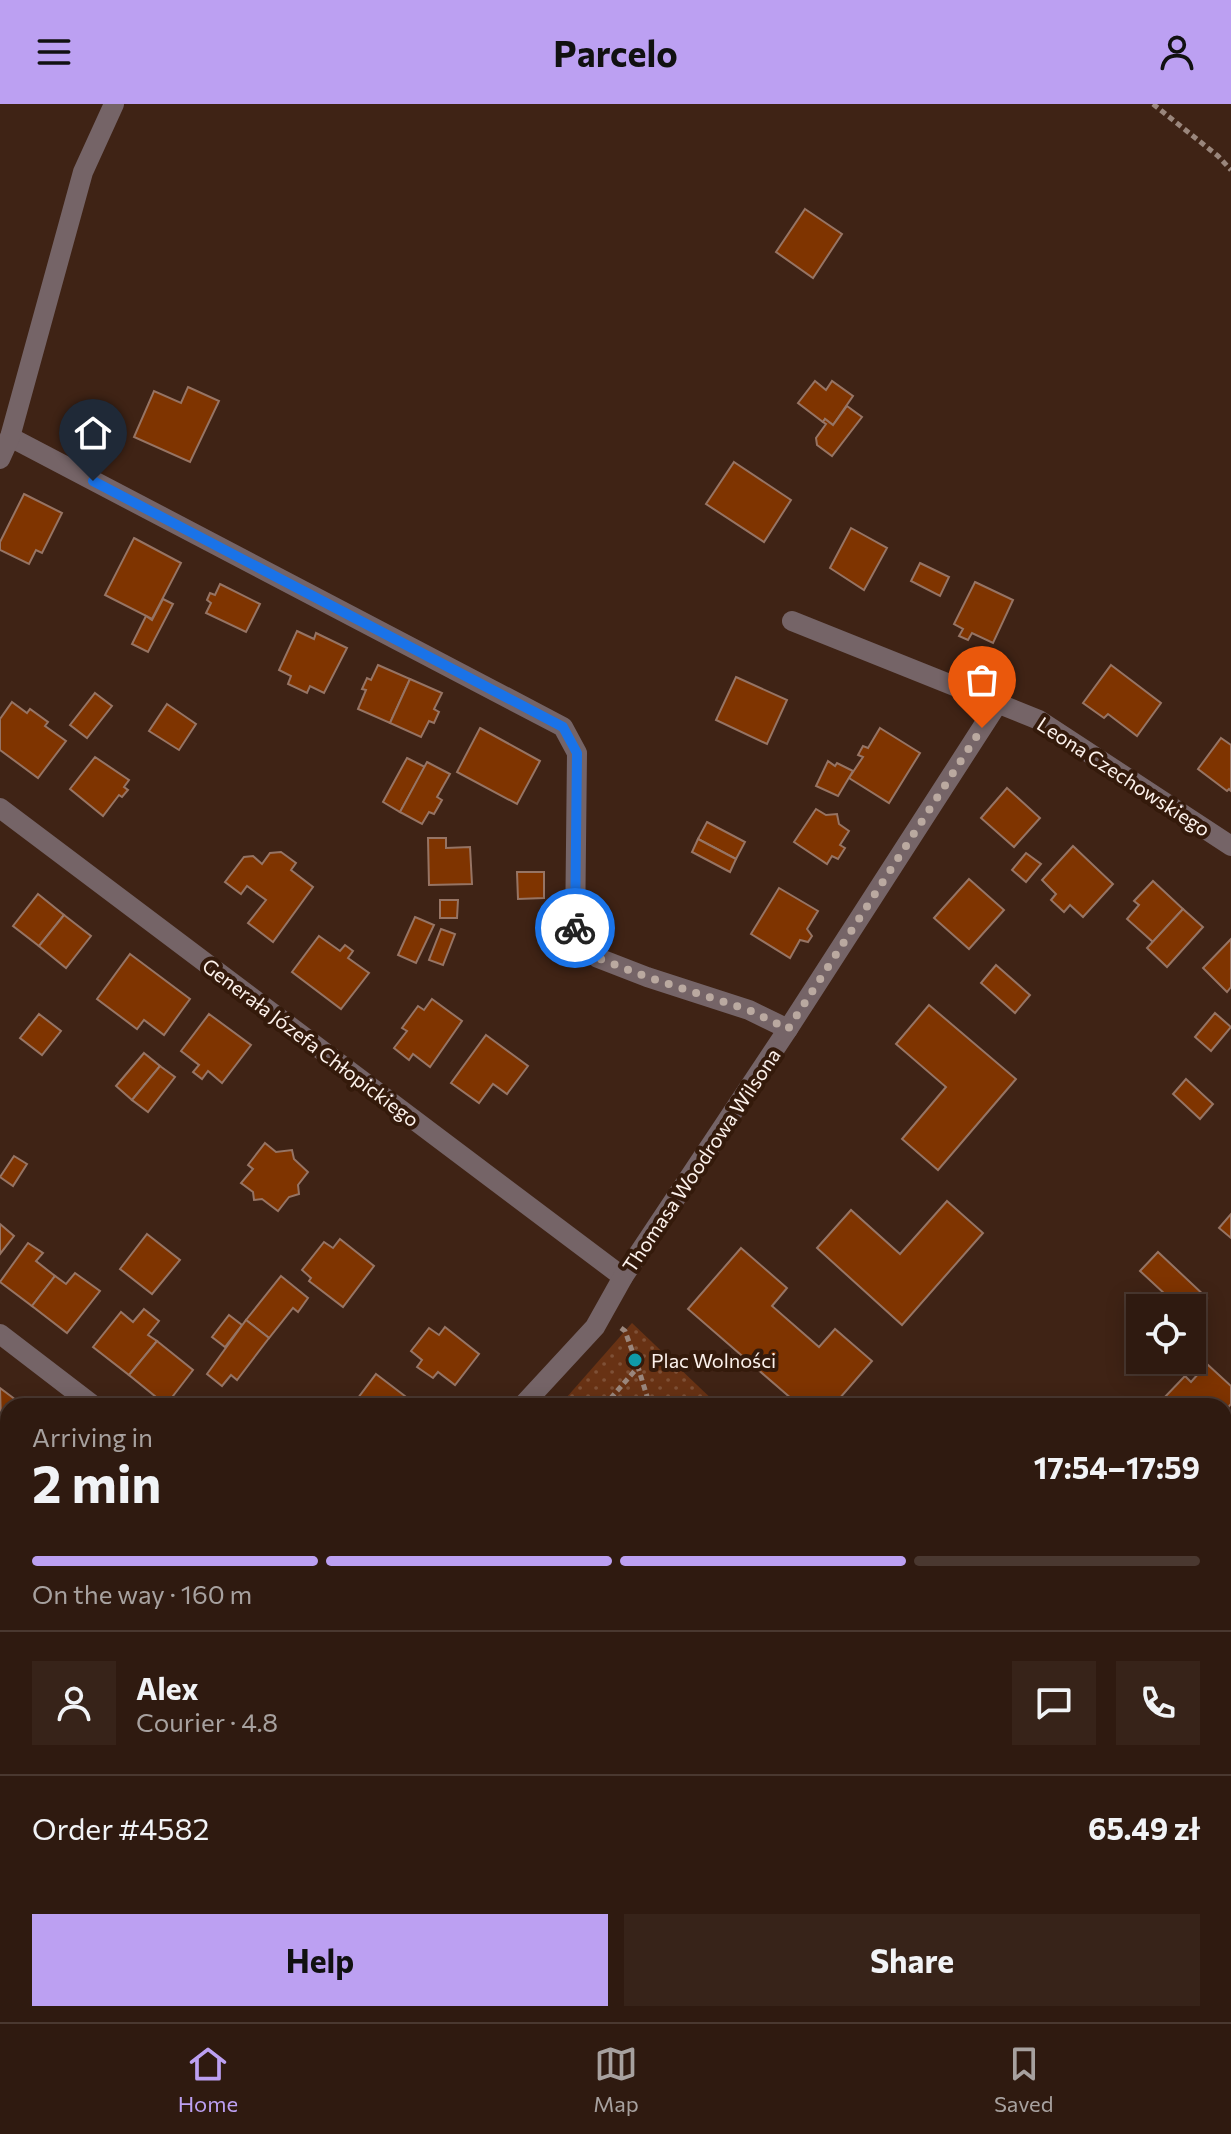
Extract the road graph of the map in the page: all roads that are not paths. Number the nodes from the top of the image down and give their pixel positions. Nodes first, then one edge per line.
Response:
1 (114, 104) edge
2 (10, 437) junction
3 (0, 459) edge
4 (792, 621) dead end
5 (998, 703) junction
6 (0, 808) edge
7 (1231, 846) edge
8 (788, 1029) junction
9 (623, 1277) junction
10 (0, 1334) edge
11 (84, 1398) edge
12 (529, 1398) edge

1 - 2 street
2 - 3 street
2 - 8 street
4 - 5 street, Leona Czechowskiego
5 - 7 street, Leona Czechowskiego
5 - 8 street, Thomasa Woodrowa Wilsona
6 - 9 street, Generała Józefa Chłopickiego
8 - 9 street, Thomasa Woodrowa Wilsona
9 - 12 street, Thomasa Woodrowa Wilsona
10 - 11 street

